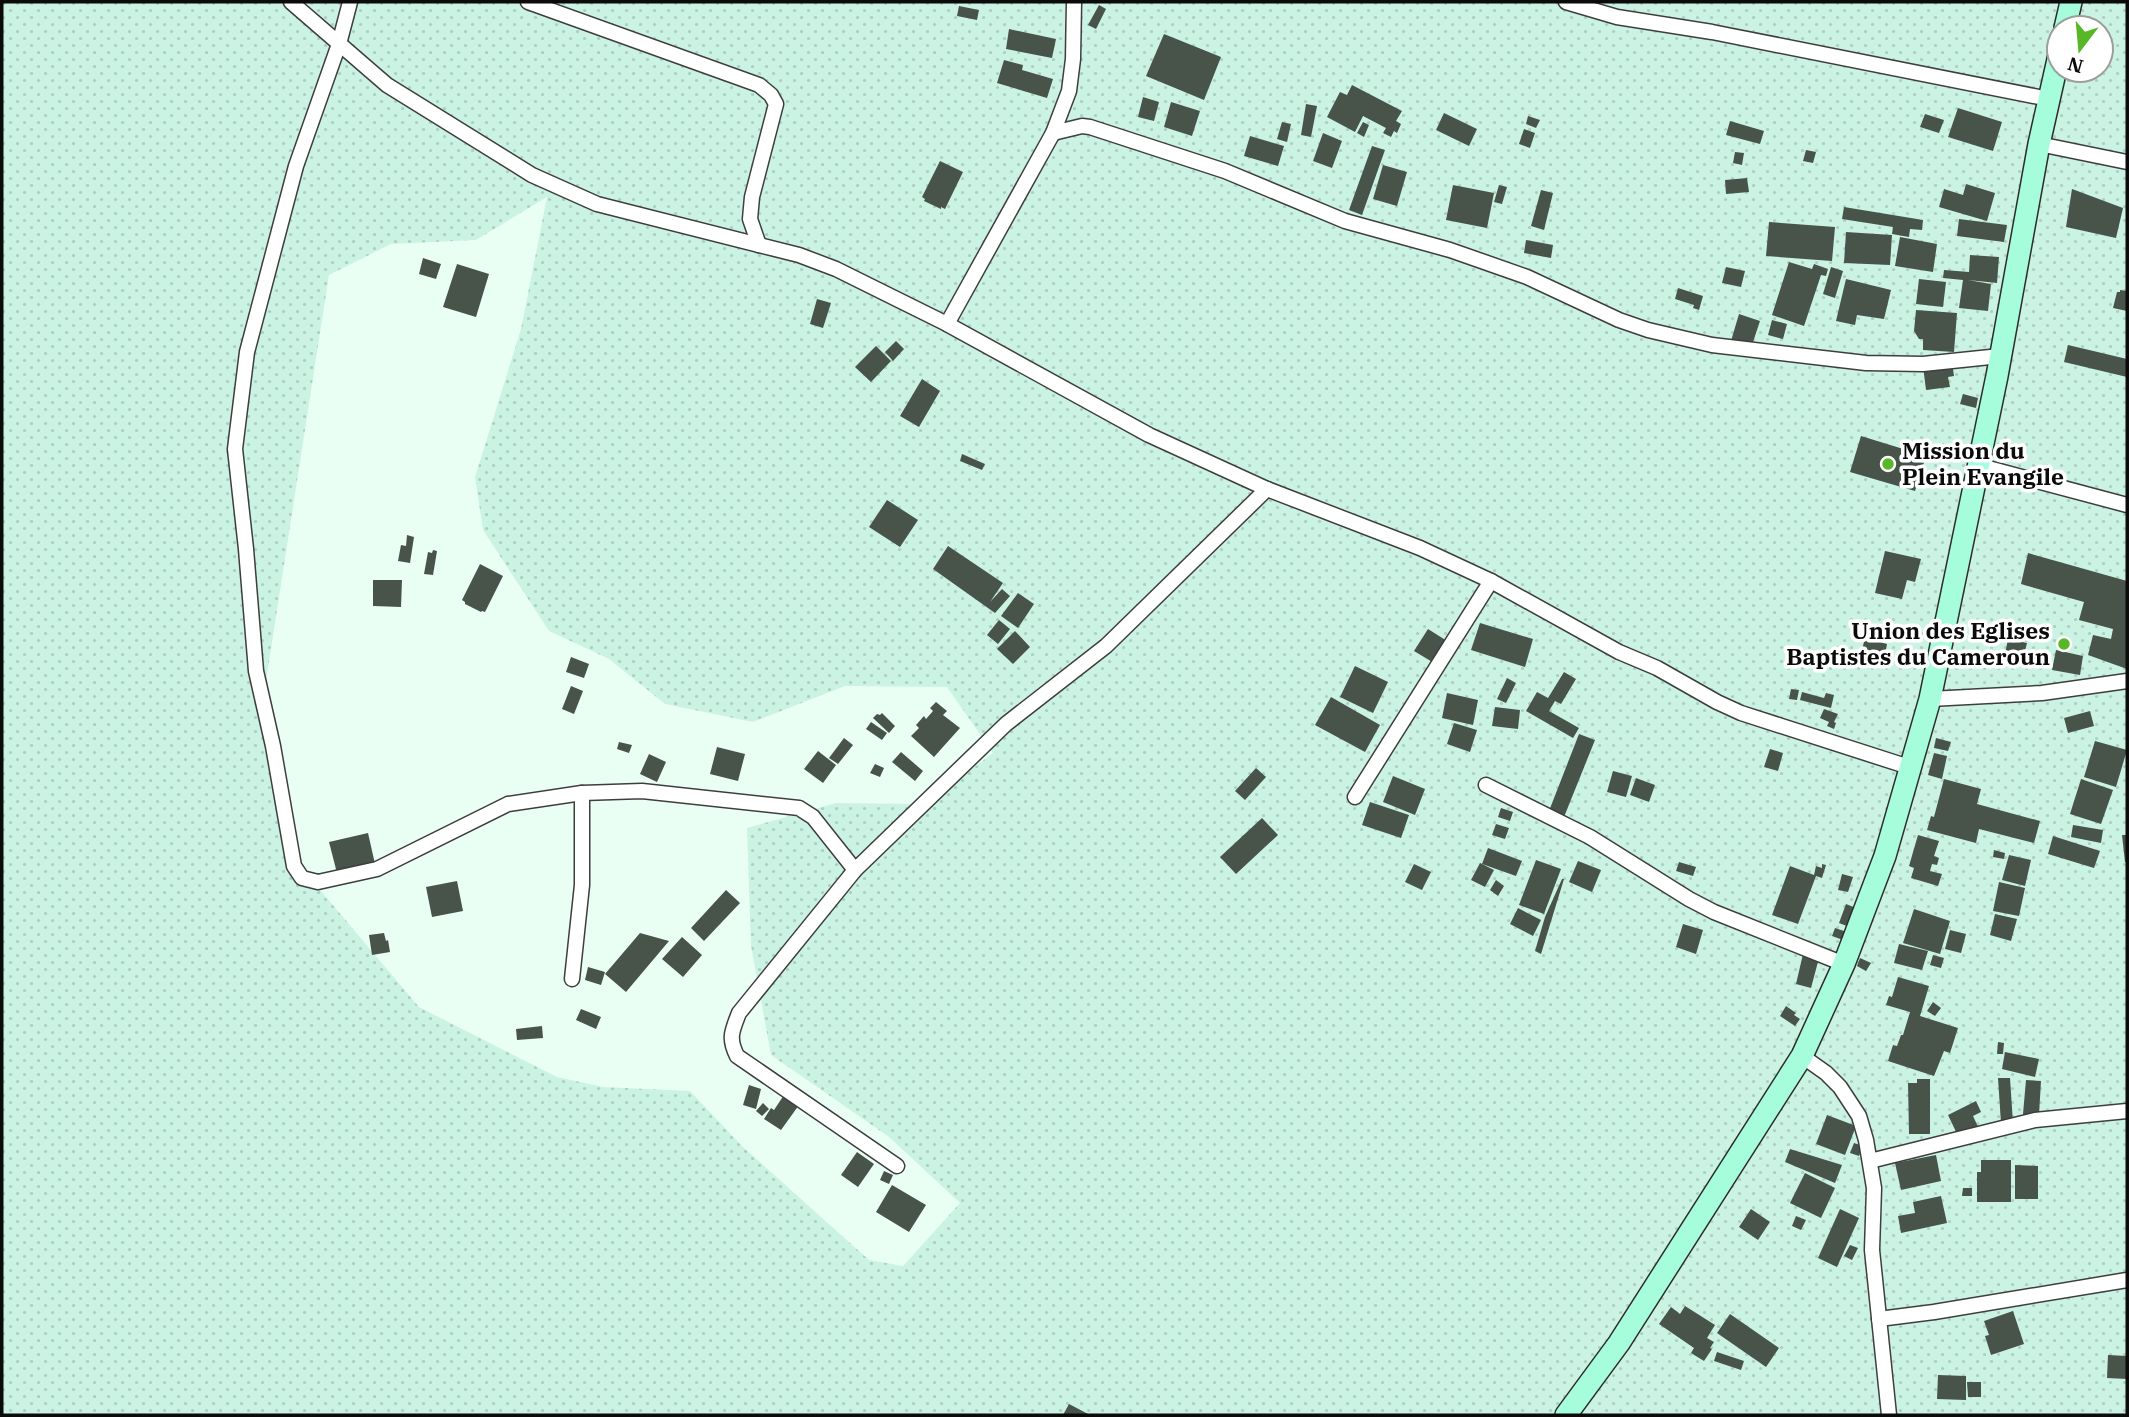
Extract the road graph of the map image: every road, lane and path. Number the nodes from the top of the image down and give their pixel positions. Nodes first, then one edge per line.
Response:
1 (291, 2) edge
2 (350, 2) edge
3 (528, 2) edge
4 (1074, 2) edge
5 (1566, 2) edge
6 (339, 44) junction
7 (2052, 84) edge
8 (2049, 99) junction
9 (1053, 133) junction
10 (2039, 144) junction
11 (2127, 162) edge
12 (759, 245) junction
13 (947, 324) junction
14 (2000, 356) junction
15 (1977, 465) junction
16 (1266, 489) junction
17 (2127, 505) edge
18 (1491, 581) junction
19 (2127, 681) edge
20 (1930, 699) junction
21 (1909, 767) junction
22 (1486, 785) dead end
23 (582, 793) junction
24 (1355, 797) dead end
25 (855, 870) junction
26 (1844, 964) junction
27 (572, 979) dead end
28 (1802, 1056) junction
29 (2127, 1111) edge
30 (1870, 1161) junction
31 (897, 1166) dead end
32 (2127, 1280) edge
33 (1879, 1319) junction
34 (1566, 1415) edge
35 (1889, 1415) edge

1 - 6 street
2 - 6 street
3 - 12 street
4 - 9 street
5 - 8 street
6 - 12 street
6 - 23 street
7 - 8 main road
8 - 10 main road
9 - 13 street
9 - 14 street
10 - 11 street
10 - 14 main road
12 - 13 street
13 - 16 street
14 - 15 main road
15 - 17 street
15 - 20 main road
16 - 18 street
16 - 25 street
18 - 21 street
18 - 24 street
19 - 20 street
20 - 21 main road
21 - 26 main road
22 - 26 street
23 - 25 street
23 - 27 street
25 - 31 street
26 - 28 main road
28 - 30 street
28 - 34 main road
29 - 30 street
30 - 33 street
32 - 33 street
33 - 35 street

